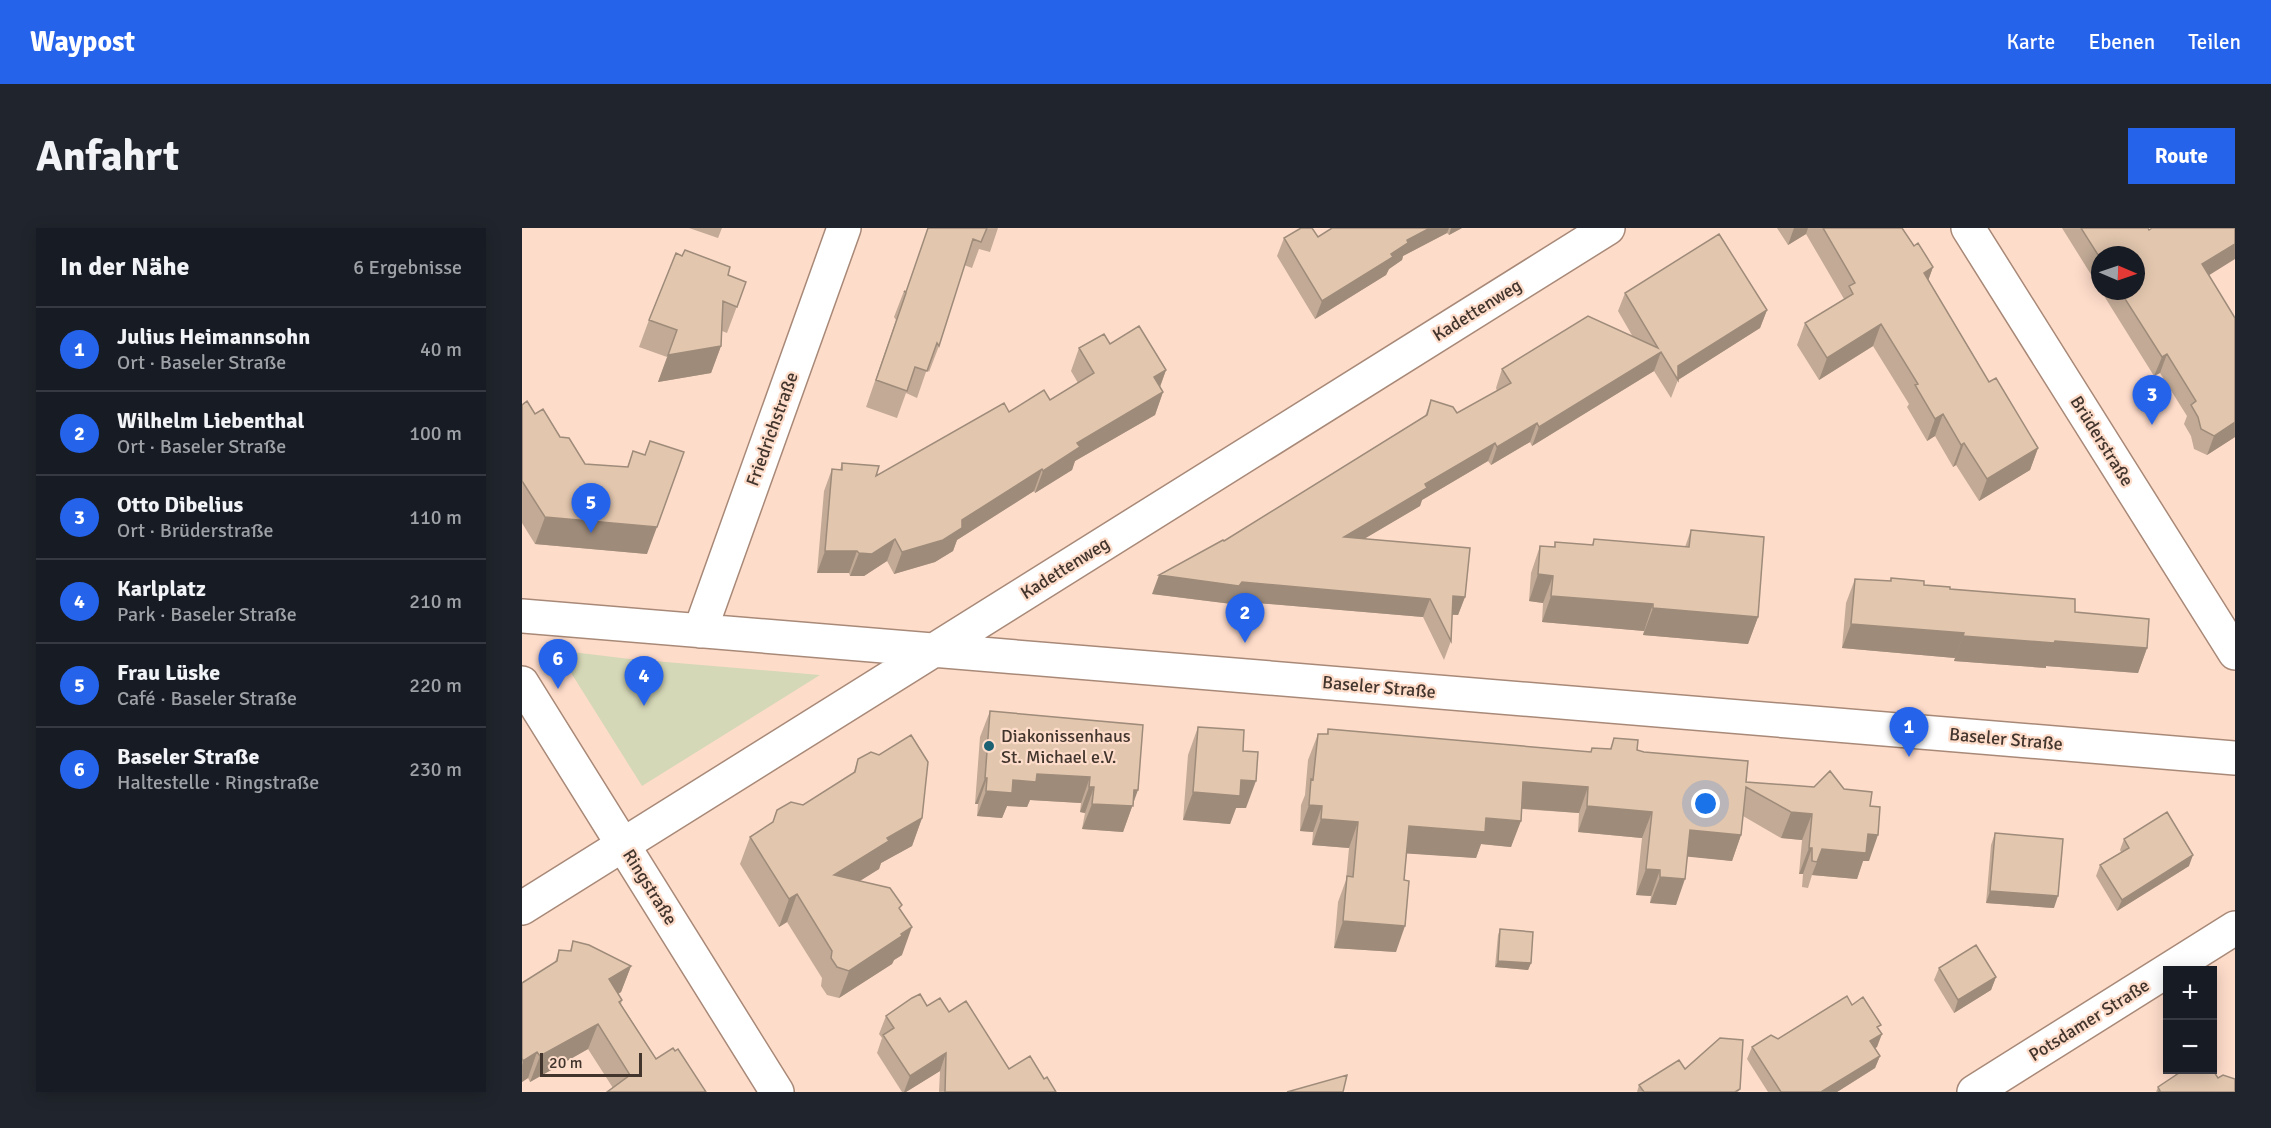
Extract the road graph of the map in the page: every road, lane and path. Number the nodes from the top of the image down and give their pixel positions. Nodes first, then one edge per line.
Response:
1 (844, 228) edge
2 (1608, 228) edge
3 (1968, 228) edge
4 (522, 616) edge
5 (700, 631) junction
6 (934, 650) junction
7 (2235, 653) edge
8 (522, 683) edge
9 (2235, 758) edge
10 (623, 844) junction
11 (522, 908) edge
12 (2235, 928) edge
13 (777, 1092) edge
14 (1974, 1092) edge

1 - 5 street, Friedrichstraße
2 - 6 street, Kadettenweg
3 - 7 street, Brüderstraße
4 - 5 street, Baseler Straße
5 - 6 street, Baseler Straße
6 - 9 street, Baseler Straße
6 - 10 street, Kadettenweg
8 - 10 street, Ringstraße
10 - 11 street, Kadettenweg
10 - 13 street, Ringstraße
12 - 14 street, Potsdamer Straße

